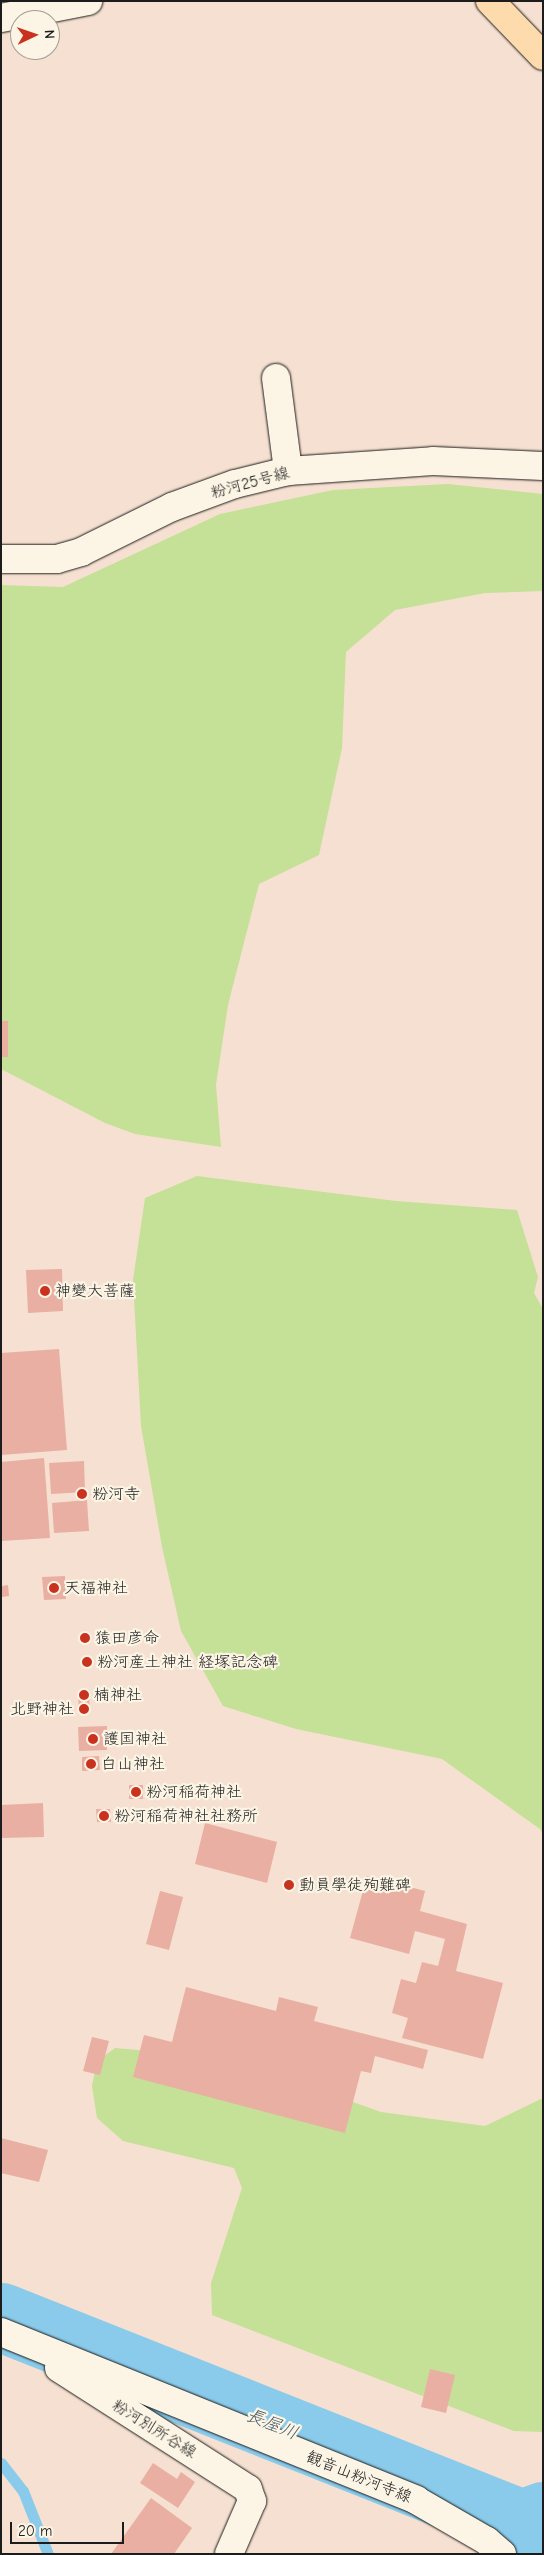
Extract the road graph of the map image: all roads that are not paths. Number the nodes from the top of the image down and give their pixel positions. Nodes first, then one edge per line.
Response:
1 (88, 1) edge
2 (490, 1) edge
3 (1, 18) edge
4 (540, 52) edge
5 (276, 378) dead end
6 (543, 466) edge
7 (288, 471) junction
8 (1, 559) edge
9 (1, 2332) edge
10 (41, 2349) junction
11 (229, 2554) edge
12 (502, 2554) edge

1 - 3 street
2 - 4 main road
5 - 7 street
6 - 7 street, 粉河25号線
7 - 8 street, 粉河25号線
9 - 10 street, 粉河別所谷線
10 - 11 street, 粉河別所谷線
10 - 12 street, 観音山粉河寺線

